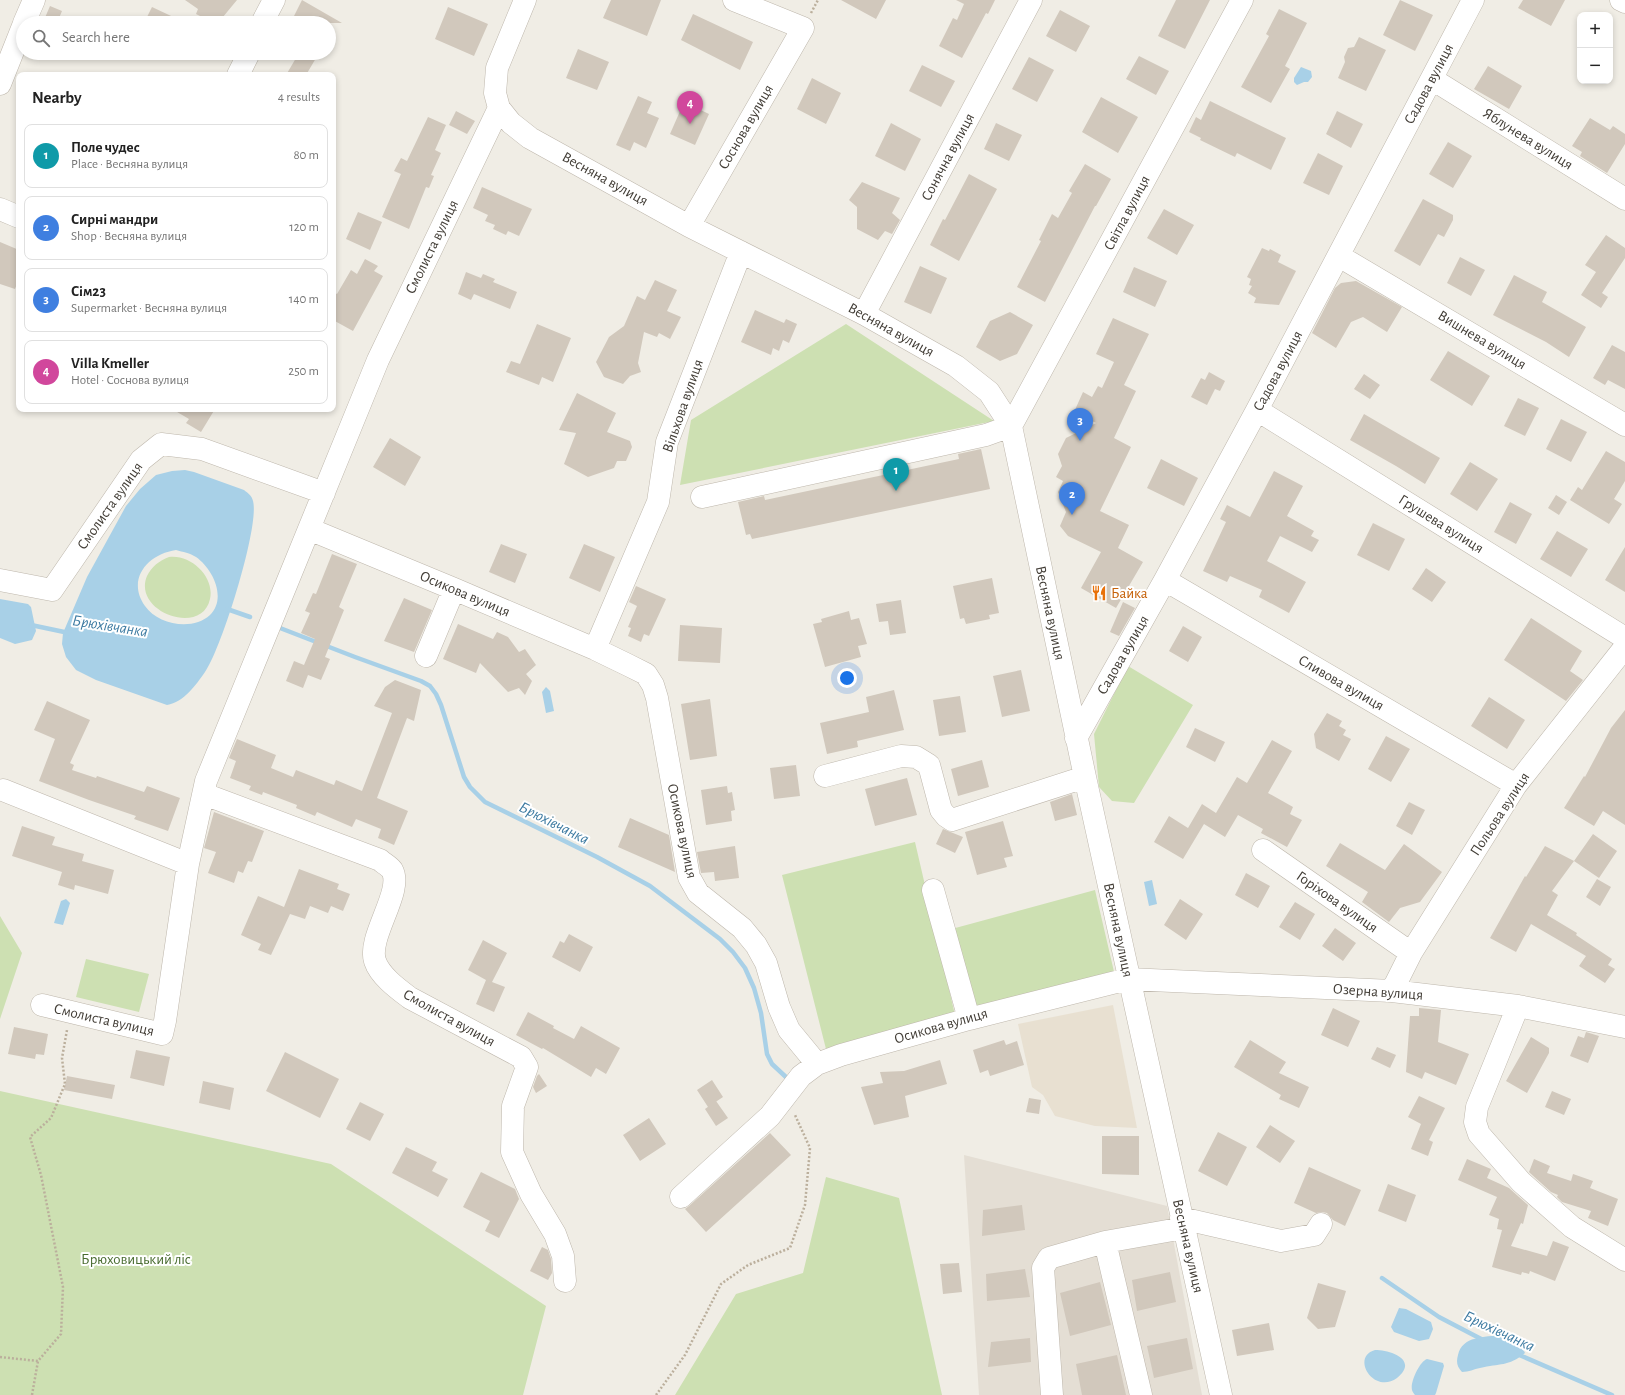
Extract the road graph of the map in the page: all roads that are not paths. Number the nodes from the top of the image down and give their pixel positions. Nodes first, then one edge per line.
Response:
1 (34, 0) edge
2 (274, 0) edge
3 (525, 0) edge
4 (734, 0) edge
5 (1031, 0) edge
6 (1242, 0) edge
7 (1473, 0) edge
8 (1621, 0) edge
9 (1625, 2) edge
10 (27, 16) edge
11 (266, 16) edge
12 (16, 43) edge
13 (246, 60) edge
14 (240, 72) edge
15 (1432, 79) junction
16 (0, 84) edge
17 (499, 108) junction
18 (1625, 199) edge
19 (0, 209) edge
20 (16, 216) edge
21 (689, 226) junction
22 (741, 252) junction
23 (1339, 256) junction
24 (864, 314) junction
25 (1257, 410) junction
26 (1625, 425) edge
27 (1011, 426) junction
28 (324, 493) junction
29 (702, 496) dead end
30 (309, 529) junction
31 (0, 580) edge
32 (1166, 580) junction
33 (454, 589) junction
34 (1625, 638) edge
35 (1625, 647) edge
36 (595, 649) junction
37 (426, 656) dead end
38 (1076, 738) junction
39 (826, 776) dead end
40 (1084, 777) junction
41 (1516, 785) junction
42 (3, 790) dead end
43 (204, 794) junction
44 (1263, 850) dead end
45 (188, 864) junction
46 (933, 890) dead end
47 (1411, 953) junction
48 (1128, 979) junction
49 (1392, 992) junction
50 (42, 1005) dead end
51 (1518, 1006) junction
52 (969, 1018) junction
53 (1625, 1027) edge
54 (816, 1064) junction
55 (681, 1197) dead end
56 (1182, 1223) junction
57 (1321, 1224) dead end
58 (1105, 1242) junction
59 (1625, 1260) edge
60 (565, 1281) dead end
61 (1052, 1395) edge
62 (1141, 1395) edge
63 (1221, 1395) edge

1 - 10 street
2 - 11 street
3 - 17 street
4 - 21 street, Соснова вулиця
5 - 24 street, Сонячна вулиця
6 - 27 street, Світла вулиця
7 - 15 street, Садова вулиця
8 - 9 street
12 - 16 street
13 - 14 street
15 - 18 street, Яблунева вулиця
15 - 23 street, Садова вулиця
17 - 21 street, Весняна вулиця
17 - 28 street, Смолиста вулиця
19 - 20 street
21 - 22 street, Весняна вулиця
22 - 24 street, Весняна вулиця
22 - 36 street, Вільхова вулиця
23 - 25 street, Садова вулиця
23 - 26 street, Вишнева вулиця
24 - 27 street, Весняна вулиця
25 - 32 street, Садова вулиця
25 - 34 street, Грушева вулиця
27 - 29 street
27 - 38 street, Весняна вулиця
28 - 30 street, Смолиста вулиця
28 - 31 street, Смолиста вулиця
30 - 33 street, Осикова вулиця
30 - 43 street, Смолиста вулиця
32 - 38 street, Садова вулиця
32 - 41 street, Сливова вулиця
33 - 36 street, Осикова вулиця
33 - 37 street
35 - 41 street, Польова вулиця
36 - 54 street, Осикова вулиця
38 - 40 street, Весняна вулиця
39 - 40 street
40 - 48 street, Весняна вулиця
41 - 47 street, Польова вулиця
42 - 45 street
43 - 45 street, Смолиста вулиця
43 - 60 street, Смолиста вулиця
44 - 47 street, Горіхова вулиця
45 - 50 street, Смолиста вулиця
46 - 52 street
47 - 49 street, Польова вулиця
48 - 49 street, Озерна вулиця
48 - 52 street, Осикова вулиця
48 - 56 street, Весняна вулиця
49 - 51 street, Озерна вулиця
51 - 53 street, Озерна вулиця
51 - 59 street
52 - 54 street, Осикова вулиця
54 - 55 street
56 - 57 street
56 - 58 street
56 - 63 street, Весняна вулиця
58 - 61 street
58 - 62 street

